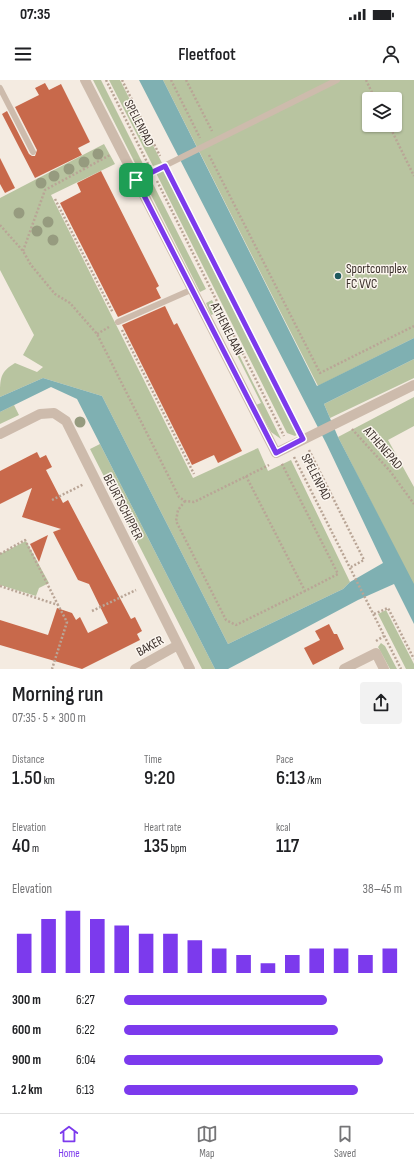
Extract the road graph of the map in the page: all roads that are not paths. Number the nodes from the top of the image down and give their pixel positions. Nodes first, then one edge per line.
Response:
1 (85, 80) edge
2 (337, 80) edge
3 (0, 88) edge
4 (33, 152) dead end
5 (136, 180) junction
6 (193, 289) junction
7 (118, 322) road end
8 (414, 385) edge
9 (0, 434) edge
10 (178, 645) junction
11 (135, 669) edge
12 (190, 669) edge
13 (344, 669) edge
14 (384, 669) edge

1 - 5 street, ATHENELAAN
2 - 5 lane
3 - 4 lane
5 - 6 street, ATHENELAAN
6 - 7 lane
6 - 8 street, ATHENELAAN
9 - 10 street, BEURTSCHIPPER
10 - 11 street, BAKER
10 - 12 street, BEURTSCHIPPER
13 - 14 street

